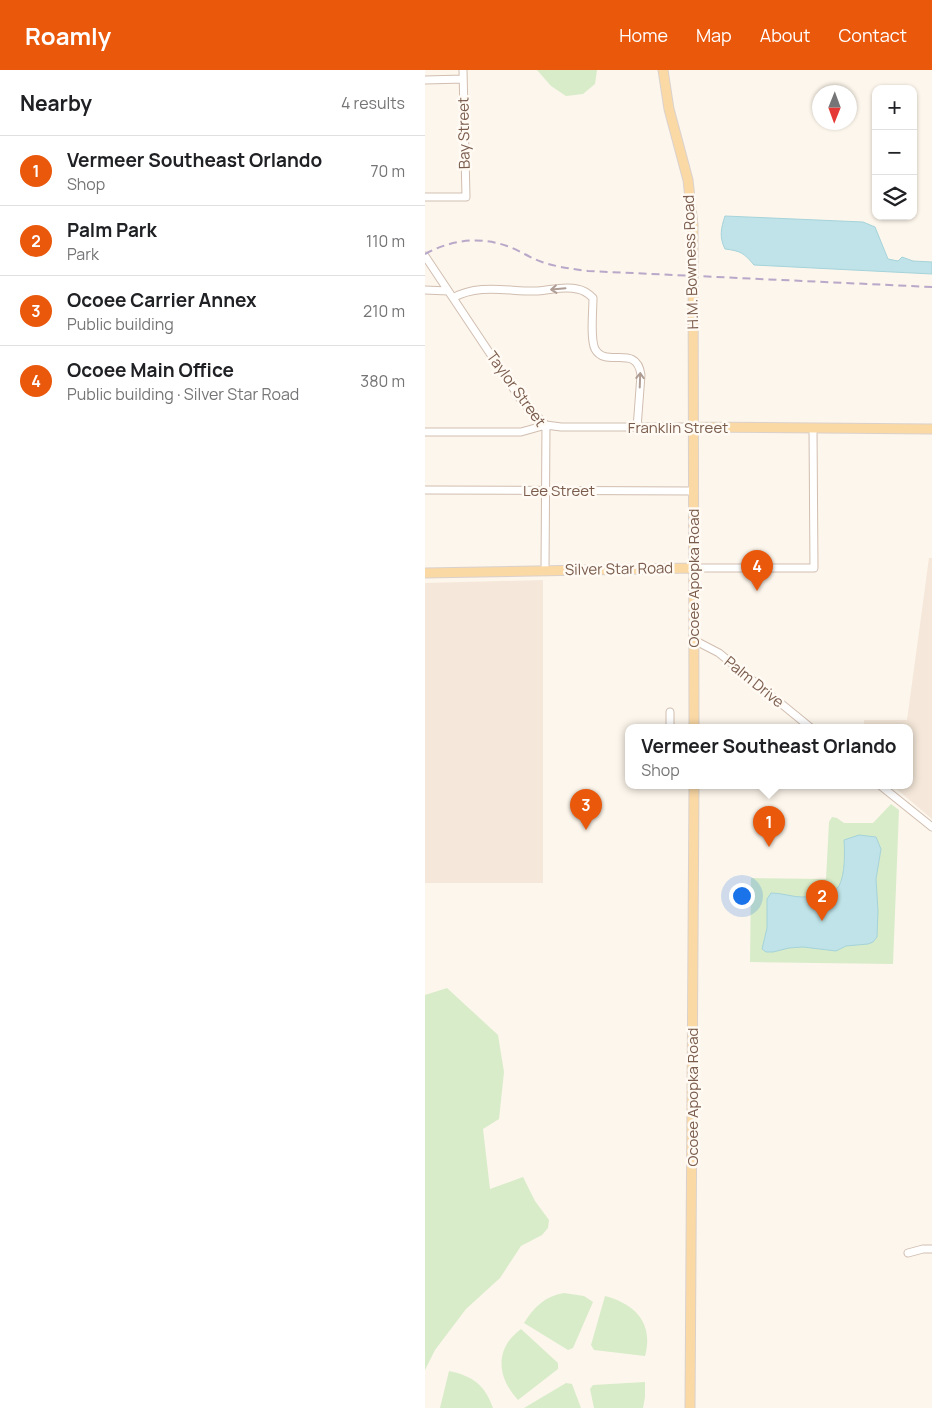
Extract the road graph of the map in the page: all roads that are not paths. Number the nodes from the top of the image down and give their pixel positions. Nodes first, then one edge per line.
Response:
1 (463, 70) edge
2 (663, 70) edge
3 (463, 78) junction
4 (425, 80) edge
5 (425, 197) edge
6 (425, 256) edge
7 (425, 290) edge
8 (448, 290) junction
9 (453, 298) junction
10 (546, 425) junction
11 (637, 428) junction
12 (694, 428) junction
13 (813, 428) junction
14 (932, 429) edge
15 (425, 432) edge
16 (425, 490) edge
17 (546, 490) junction
18 (694, 491) junction
19 (694, 568) junction
20 (545, 571) junction
21 (425, 573) edge
22 (694, 640) junction
23 (670, 712) dead end
24 (670, 724) edge
25 (694, 724) edge
26 (806, 724) edge
27 (694, 789) edge
28 (885, 789) edge
29 (932, 827) edge
30 (932, 1249) edge
31 (908, 1253) dead end
32 (690, 1408) edge

1 - 3 street, Bay Street
2 - 12 main road, H.M. Bowness Road
3 - 4 street
3 - 5 street, Bay Street
6 - 8 street, Taylor Street
7 - 8 street
8 - 9 street, Taylor Street
9 - 10 street, Taylor Street
11 -> 9 street
10 - 11 street, Franklin Street
10 - 15 street, Franklin Street
10 - 17 street, Taylor Street
11 - 12 street, Franklin Street
12 - 13 main road, Franklin Street
12 - 18 main road, Ocoee Apopka Road
13 - 14 main road, Franklin Street
13 - 19 street, Silver Star Road
16 - 17 street, Lee Street
17 - 18 street, Lee Street
17 - 20 street, Taylor Street
18 - 19 main road, Ocoee Apopka Road
19 - 20 main road, Silver Star Road
19 - 22 main road, Ocoee Apopka Road
20 - 21 main road, Silver Star Road
22 - 25 main road, Ocoee Apopka Road
22 - 26 street, Palm Drive
23 - 24 street
27 - 32 main road, Ocoee Apopka Road
28 - 29 street
30 - 31 street

